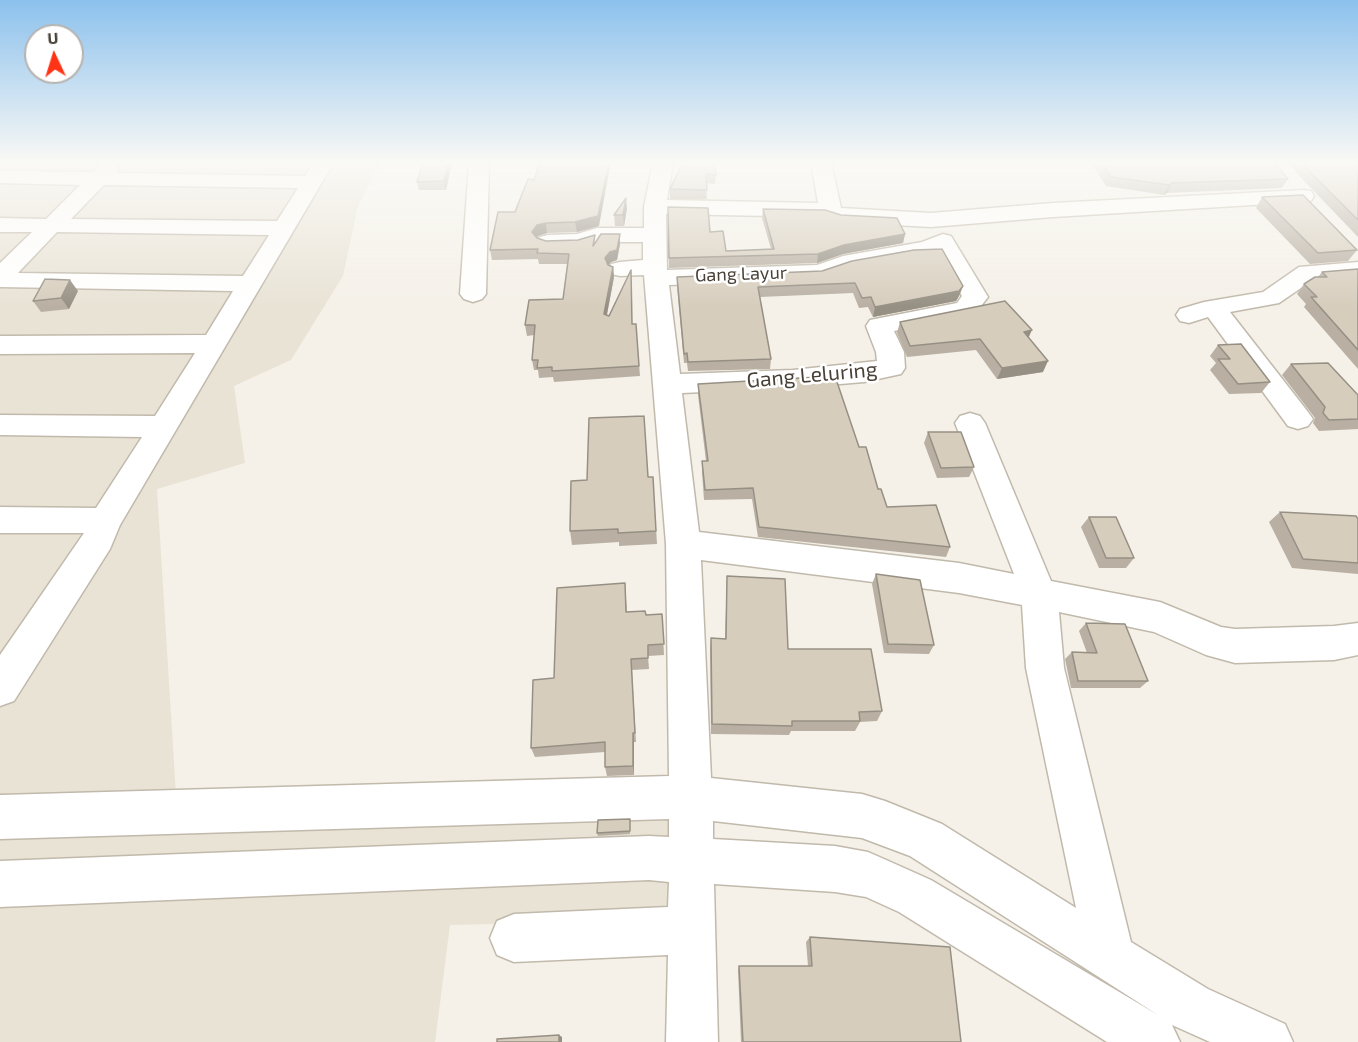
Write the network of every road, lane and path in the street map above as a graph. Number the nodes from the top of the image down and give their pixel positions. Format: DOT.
graph roads {
  1 [pos="67,211"];
  2 [pos="293,211"];
  3 [pos="478,211"];
  4 [pos="655,211"];
  5 [pos="829,211"];
  6 [pos="1050,211"];
  7 [pos="1316,211"];
  8 [pos="1318,213"];
  9 [pos="0,225"];
  10 [pos="51,226"];
  11 [pos="282,228"];
  12 [pos="937,231"];
  13 [pos="655,235"];
  14 [pos="548,242"];
  15 [pos="1355,256"];
  16 [pos="620,269"];
  17 [pos="656,272"];
  18 [pos="0,279"];
  19 [pos="250,284"];
  20 [pos="473,294"];
  21 [pos="215,344"];
  22 [pos="0,345"];
  23 [pos="666,384"];
  24 [pos="1298,419"];
  25 [pos="970,423"];
  26 [pos="0,425"];
  27 [pos="164,427"];
  28 [pos="0,520"];
  29 [pos="105,522"];
  30 [pos="682,544"];
  31 [pos="1039,593"];
  32 [pos="1358,639"];
  33 [pos="13,648"];
  34 [pos="0,688"];
  35 [pos="691,797"];
  36 [pos="0,818"];
  37 [pos="692,860"];
  38 [pos="0,884"];
  39 [pos="692,930"];
  40 [pos="514,938"];
  41 [pos="1110,956"];
  42 [pos="693,1042"];
  43 [pos="1154,1042"];
  44 [pos="1267,1042"];
  1 -- 10 [label="street"];
  2 -- 11 [label="street"];
  3 -- 20 [label="street"];
  4 -- 13 [label="street"];
  5 -- 12 [label="street"];
  6 -- 12 [label="street"];
  7 -- 8 [label="street"];
  9 -- 10 [label="street"];
  10 -- 11 [label="street"];
  10 -- 18 [label="street"];
  11 -- 19 [label="street"];
  12 -- 17 [label="street, Gang Layur"];
  12 -- 23 [label="street, Gang Leluring"];
  13 -- 14 [label="street"];
  13 -- 17 [label="street"];
  15 -- 24 [label="street"];
  16 -- 17 [label="street, Gang Layur"];
  17 -- 23 [label="street"];
  18 -- 19 [label="street"];
  19 -- 21 [label="street"];
  21 -- 22 [label="street"];
  21 -- 27 [label="street"];
  23 -- 30 [label="street"];
  25 -- 31 [label="street"];
  26 -- 27 [label="street"];
  27 -- 29 [label="street"];
  28 -- 29 [label="street"];
  29 -- 33 [label="street"];
  30 -- 31 [label="street"];
  30 -- 35 [label="street"];
  31 -- 32 [label="street"];
  31 -- 41 [label="street"];
  33 -- 34 [label="street"];
  35 -- 36 [label="street"];
  35 -- 37 [label="street"];
  35 -- 41 [label="street"];
  37 -- 38 [label="street"];
  37 -- 39 [label="street"];
  37 -- 43 [label="street"];
  39 -- 40 [label="street"];
  39 -- 42 [label="street"];
  41 -- 44 [label="street"];
}
